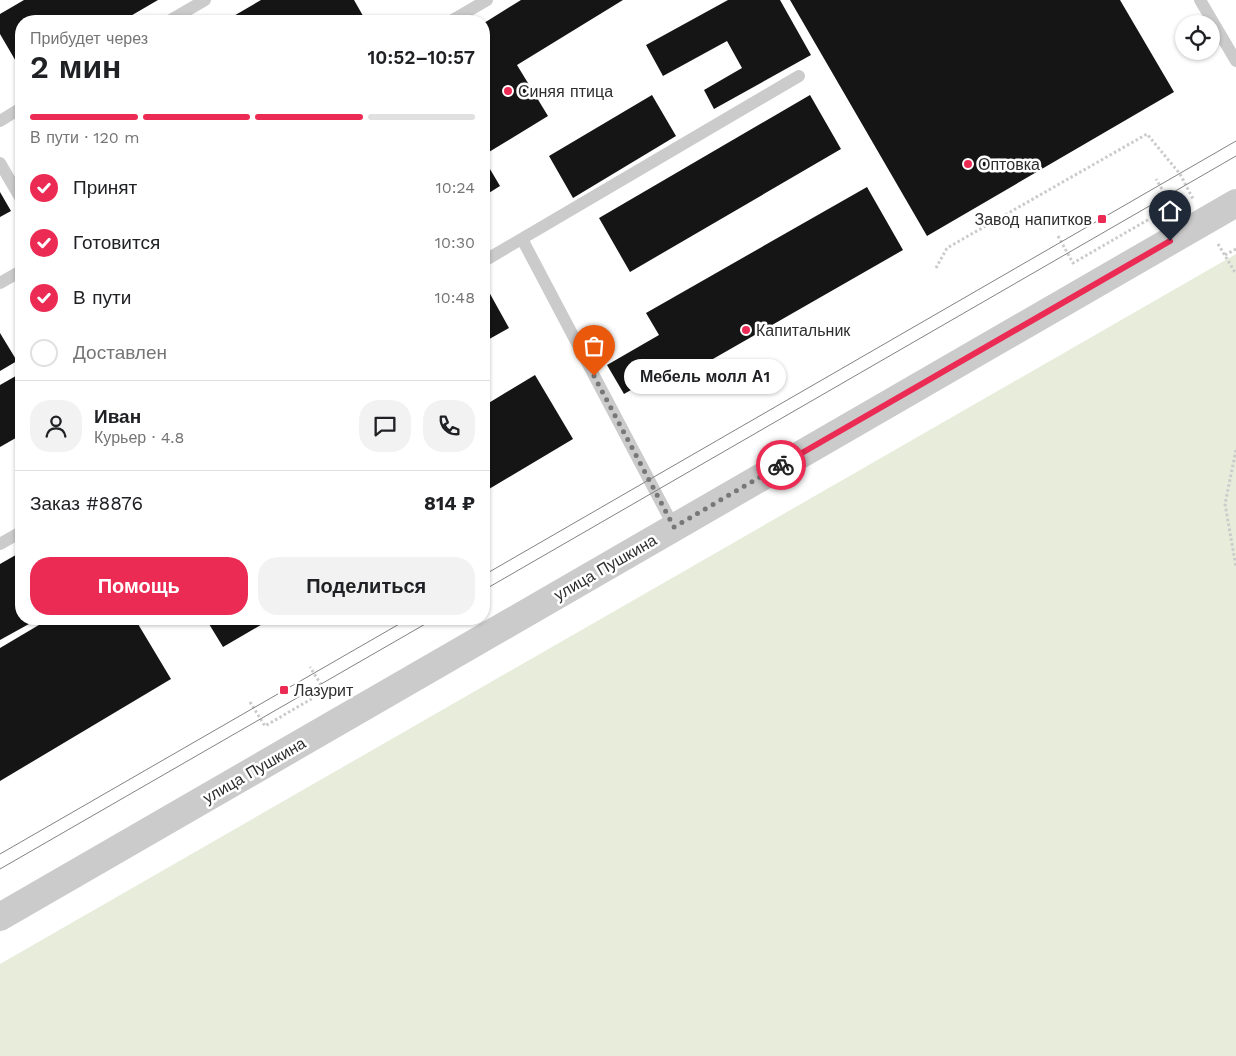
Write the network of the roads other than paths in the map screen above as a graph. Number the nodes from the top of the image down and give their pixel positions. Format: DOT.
graph roads {
  1 [pos="205,0"];
  2 [pos="488,0"];
  3 [pos="1200,0"];
  4 [pos="179,15"];
  5 [pos="462,15"];
  6 [pos="1236,61"];
  7 [pos="799,76"];
  8 [pos="15,112"];
  9 [pos="0,121"];
  10 [pos="0,162"];
  11 [pos="15,188"];
  12 [pos="1236,203"];
  13 [pos="522,239"];
  14 [pos="490,258"];
  15 [pos="15,274"];
  16 [pos="0,283"];
  17 [pos="674,527"];
  18 [pos="15,535"];
  19 [pos="0,544"];
  20 [pos="0,917"];
  1 -- 4 [label="lane"];
  2 -- 5 [label="lane"];
  3 -- 6 [label="lane"];
  7 -- 13 [label="lane"];
  8 -- 9 [label="lane"];
  10 -- 11 [label="lane"];
  12 -- 17 [label="street, улица Пушкина"];
  13 -- 14 [label="lane"];
  13 -- 17 [label="lane"];
  15 -- 16 [label="lane"];
  17 -- 20 [label="street, улица Пушкина"];
  18 -- 19 [label="lane"];
}
